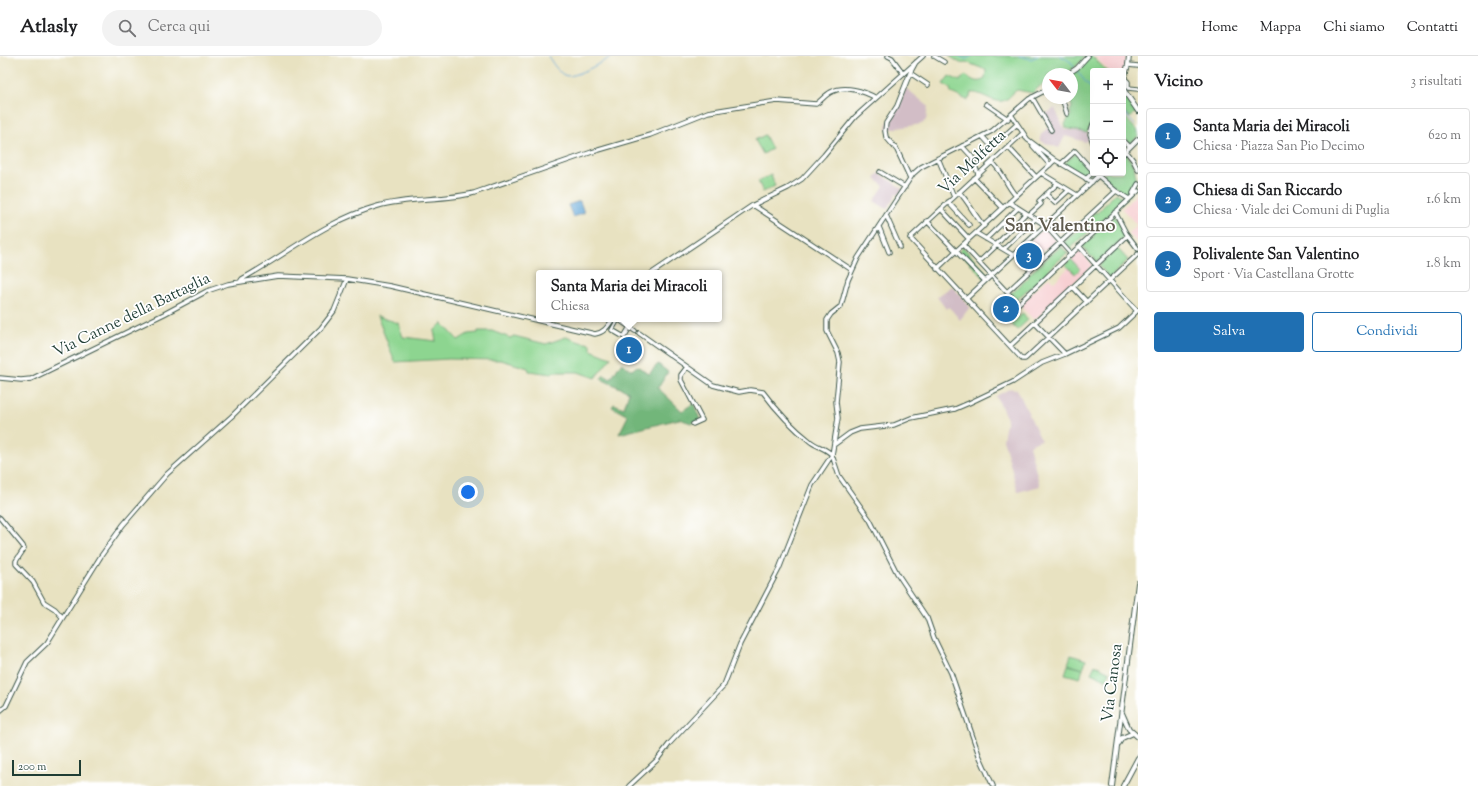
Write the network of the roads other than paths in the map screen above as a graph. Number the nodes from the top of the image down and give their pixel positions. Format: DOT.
graph roads {
  1 [pos="888,56"];
  2 [pos="923,56"];
  3 [pos="934,56"];
  4 [pos="1088,56"];
  5 [pos="1128,56"];
  6 [pos="918,60"];
  7 [pos="944,62"];
  8 [pos="1128,65"];
  9 [pos="1138,66"];
  10 [pos="1077,68"];
  11 [pos="1126,72"];
  12 [pos="902,73"];
  13 [pos="910,73"];
  14 [pos="1126,81"];
  15 [pos="928,85"];
  16 [pos="1138,89"];
  17 [pos="1042,92"];
  18 [pos="1126,94"];
  19 [pos="1032,97"];
  20 [pos="876,98"];
  21 [pos="986,104"];
  22 [pos="1064,104"];
  23 [pos="1138,111"];
  24 [pos="1067,114"];
  25 [pos="1010,117"];
  26 [pos="1016,125"];
  27 [pos="1051,130"];
  28 [pos="1022,134"];
  29 [pos="982,136"];
  30 [pos="1027,139"];
  31 [pos="1138,139"];
  32 [pos="1126,143"];
  33 [pos="962,146"];
  34 [pos="1008,147"];
  35 [pos="1130,147"];
  36 [pos="1126,150"];
  37 [pos="1126,154"];
  38 [pos="938,158"];
  39 [pos="1055,160"];
  40 [pos="992,162"];
  41 [pos="1061,164"];
  42 [pos="1050,165"];
  43 [pos="1090,168"];
  44 [pos="1138,170"];
  45 [pos="880,172"];
  46 [pos="1041,173"];
  47 [pos="978,174"];
  48 [pos="1090,176"];
  49 [pos="1094,176"];
  50 [pos="1098,176"];
  51 [pos="1036,177"];
  52 [pos="910,178"];
  53 [pos="974,178"];
  54 [pos="1086,179"];
  55 [pos="1092,182"];
  56 [pos="1057,184"];
  57 [pos="1138,184"];
  58 [pos="905,187"];
  59 [pos="1068,191"];
  60 [pos="1116,191"];
  61 [pos="1138,191"];
  62 [pos="959,192"];
  63 [pos="1046,194"];
  64 [pos="1016,196"];
  65 [pos="1077,196"];
  66 [pos="954,197"];
  67 [pos="1129,199"];
  68 [pos="948,202"];
  69 [pos="1009,202"];
  70 [pos="753,205"];
  71 [pos="1003,208"];
  72 [pos="1018,208"];
  73 [pos="941,209"];
  74 [pos="1115,212"];
  75 [pos="1028,214"];
  76 [pos="886,215"];
  77 [pos="1035,219"];
  78 [pos="927,221"];
  79 [pos="969,225"];
  80 [pos="1045,225"];
  81 [pos="984,226"];
  82 [pos="879,227"];
  83 [pos="976,233"];
  84 [pos="1128,236"];
  85 [pos="969,239"];
  86 [pos="986,239"];
  87 [pos="1060,242"];
  88 [pos="963,245"];
  89 [pos="996,245"];
  90 [pos="1079,246"];
  91 [pos="900,247"];
  92 [pos="1004,249"];
  93 [pos="1138,249"];
  94 [pos="956,251"];
  95 [pos="889,252"];
  96 [pos="1071,254"];
  97 [pos="1138,254"];
  98 [pos="1013,255"];
  99 [pos="979,262"];
  100 [pos="1096,265"];
  101 [pos="937,269"];
  102 [pos="656,270"];
  103 [pos="852,270"];
  104 [pos="991,275"];
  105 [pos="347,279"];
  106 [pos="985,281"];
  107 [pos="1109,281"];
  108 [pos="240,282"];
  109 [pos="1073,287"];
  110 [pos="1007,292"];
  111 [pos="966,299"];
  112 [pos="1087,302"];
  113 [pos="1137,310"];
  114 [pos="536,320"];
  115 [pos="544,322"];
  116 [pos="613,322"];
  117 [pos="616,322"];
  118 [pos="621,322"];
  119 [pos="1035,323"];
  120 [pos="630,328"];
  121 [pos="1049,337"];
  122 [pos="1010,346"];
  123 [pos="1065,354"];
  124 [pos="687,367"];
  125 [pos="0,378"];
  126 [pos="693,424"];
  127 [pos="834,444"];
  128 [pos="832,455"];
  129 [pos="0,518"];
  130 [pos="1138,583"];
  131 [pos="62,617"];
  132 [pos="0,711"];
  133 [pos="1122,712"];
  134 [pos="1120,726"];
  135 [pos="1129,729"];
  136 [pos="1135,736"];
  137 [pos="1116,753"];
  138 [pos="1138,758"];
  139 [pos="629,786"];
  140 [pos="993,786"];
  141 [pos="1112,786"];
  142 [pos="1123,786"];
  1 -- 12 [label="street"];
  2 -- 6 [label="street"];
  3 -- 7 [label="street"];
  4 -- 10 [label="street"];
  5 -- 8 [label="main road"];
  6 -- 12 [label="street"];
  6 -- 13 [label="street"];
  8 -- 9 [label="street"];
  8 -- 11 [label="main road"];
  12 -- 20 [label="street"];
  13 -- 15 [label="street"];
  13 -- 52 [label="street"];
  14 -- 16 [label="street"];
  17 -- 19 [label="street"];
  18 -- 23 [label="main road"];
  19 -- 25 [label="street"];
  19 -- 27 [label="street"];
  20 -- 70 [label="street"];
  20 -- 108 [label="street"];
  21 -- 25 [label="street"];
  22 -- 24 [label="street"];
  25 -- 26 [label="street"];
  25 -- 29 [label="street"];
  26 -- 28 [label="street"];
  26 -- 29 [label="street"];
  28 -- 30 [label="street"];
  28 -- 34 [label="street, Via Molfetta"];
  29 -- 33 [label="street"];
  30 -- 39 [label="street"];
  30 -- 42 [label="street"];
  31 -- 35 [label="street"];
  32 -- 35 [label="street"];
  33 -- 38 [label="street"];
  33 -- 47 [label="street"];
  34 -- 40 [label="street, Via Molfetta"];
  34 -- 51 [label="street"];
  35 -- 36 [label="street"];
  37 -- 44 [label="street"];
  38 -- 52 [label="street"];
  38 -- 66 [label="street"];
  39 -- 41 [label="street"];
  39 -- 42 [label="street"];
  40 -- 47 [label="street, Via Molfetta"];
  40 -- 64 [label="street"];
  41 -- 43 [label="street"];
  41 -- 54 [label="street"];
  42 -- 46 [label="street"];
  45 -- 58 [label="street"];
  46 -- 51 [label="street"];
  46 -- 56 [label="street"];
  47 -- 53 [label="street, Via Molfetta"];
  48 -- 54 [label="street"];
  49 -- 55 [label="street"];
  50 -- 60 [label="street"];
  51 -- 64 [label="street"];
  52 -- 58 [label="street"];
  53 -- 62 [label="street, Via Molfetta"];
  53 -- 71 [label="street"];
  54 -- 55 [label="street"];
  55 -- 65 [label="street"];
  56 -- 59 [label="street"];
  56 -- 63 [label="street"];
  57 -- 67 [label="street"];
  58 -- 76 [label="street"];
  59 -- 63 [label="street"];
  59 -- 65 [label="street"];
  60 -- 67 [label="street"];
  60 -- 87 [label="street"];
  61 -- 67 [label="street"];
  62 -- 66 [label="street, Via Molfetta"];
  62 -- 81 [label="street"];
  63 -- 75 [label="street"];
  64 -- 69 [label="street"];
  65 -- 80 [label="street"];
  66 -- 68 [label="street, Via Molfetta"];
  67 -- 74 [label="street"];
  68 -- 73 [label="street, Via Molfetta"];
  68 -- 79 [label="street"];
  69 -- 71 [label="street"];
  69 -- 72 [label="street"];
  70 -- 102 [label="street"];
  70 -- 103 [label="street"];
  71 -- 81 [label="street"];
  72 -- 75 [label="street"];
  72 -- 86 [label="street"];
  73 -- 78 [label="street, Via Molfetta"];
  73 -- 85 [label="street"];
  74 -- 84 [label="street"];
  74 -- 90 [label="street"];
  75 -- 77 [label="street"];
  75 -- 89 [label="street"];
  76 -- 82 [label="street"];
  76 -- 91 [label="street"];
  77 -- 80 [label="street"];
  77 -- 92 [label="street"];
  78 -- 94 [label="street"];
  78 -- 101 [label="street, Via Molfetta"];
  80 -- 87 [label="street"];
  80 -- 98 [label="street"];
  81 -- 83 [label="street"];
  82 -- 95 [label="street"];
  82 -- 103 [label="street"];
  83 -- 85 [label="street"];
  83 -- 86 [label="street"];
  84 -- 93 [label="street"];
  84 -- 100 [label="street"];
  85 -- 88 [label="street"];
  86 -- 89 [label="street"];
  87 -- 96 [label="street"];
  87 -- 110 [label="street"];
  88 -- 94 [label="street"];
  88 -- 99 [label="street"];
  89 -- 92 [label="street"];
  89 -- 99 [label="street"];
  90 -- 96 [label="street"];
  90 -- 100 [label="street"];
  92 -- 98 [label="street"];
  94 -- 101 [label="street"];
  94 -- 106 [label="street"];
  96 -- 110 [label="street"];
  97 -- 107 [label="street"];
  98 -- 104 [label="street"];
  99 -- 104 [label="street"];
  100 -- 107 [label="street"];
  100 -- 109 [label="street"];
  101 -- 111 [label="street"];
  103 -- 127 [label="street"];
  104 -- 106 [label="street"];
  104 -- 110 [label="street"];
  105 -- 108 [label="street, Via Canne della Battaglia"];
  105 -- 114 [label="street, Via Canne della Battaglia"];
  105 -- 131 [label="street"];
  106 -- 111 [label="street"];
  107 -- 112 [label="street"];
  107 -- 113 [label="street"];
  108 -- 125 [label="street, Via Canne della Battaglia"];
  109 -- 112 [label="street"];
  109 -- 119 [label="street"];
  111 -- 122 [label="street"];
  112 -- 121 [label="street"];
  113 -- 123 [label="street"];
  115 -- 116 [label="street, Via Canne della Battaglia"];
  117 -- 120 [label="street"];
  118 -- 120 [label="street"];
  119 -- 121 [label="street"];
  119 -- 122 [label="street"];
  120 -- 124 [label="street"];
  121 -- 122 [label="street"];
  121 -- 123 [label="street"];
  123 -- 127 [label="street"];
  124 -- 126 [label="street"];
  124 -- 128 [label="street"];
  127 -- 128 [label="street"];
  128 -- 139 [label="street"];
  128 -- 140 [label="street"];
  129 -- 131 [label="street"];
  130 -- 133 [label="main road, Via Canosa"];
  131 -- 132 [label="street"];
  133 -- 134 [label="main road, Via Canosa"];
  133 -- 135 [label="main road"];
  134 -- 135 [label="main road"];
  134 -- 136 [label="main road"];
  134 -- 137 [label="main road, Via Canosa"];
  135 -- 136 [label="main road"];
  136 -- 137 [label="main road"];
  137 -- 141 [label="main road, Via Canosa"];
  138 -- 142 [label="main road"];
}
